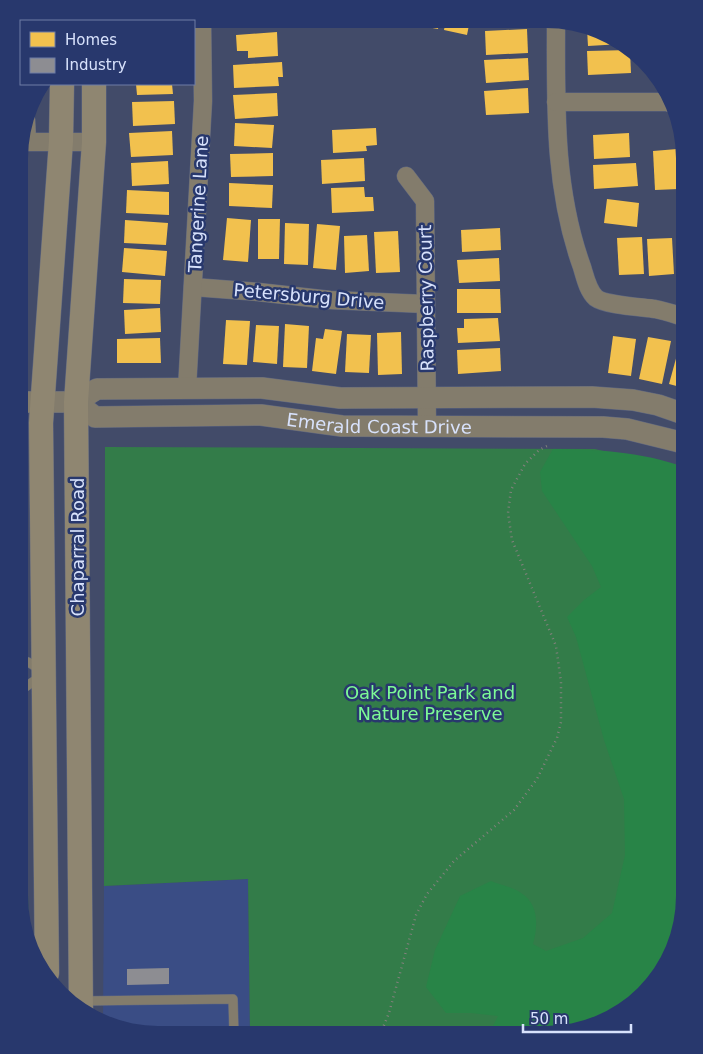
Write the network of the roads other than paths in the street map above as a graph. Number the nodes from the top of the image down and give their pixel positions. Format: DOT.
graph roads {
  1 [pos="202,28"];
  2 [pos="556,29"];
  3 [pos="62,85"];
  4 [pos="94,85"];
  5 [pos="556,102"];
  6 [pos="663,102"];
  7 [pos="62,141"];
  8 [pos="29,142"];
  9 [pos="94,142"];
  10 [pos="406,176"];
  11 [pos="193,287"];
  12 [pos="426,304"];
  13 [pos="676,314"];
  14 [pos="187,388"];
  15 [pos="427,397"];
  16 [pos="31,402"];
  17 [pos="76,402"];
  18 [pos="676,411"];
  19 [pos="427,427"];
  20 [pos="676,441"];
  21 [pos="28,663"];
  22 [pos="78,672"];
  23 [pos="44,674"];
  24 [pos="28,686"];
  25 [pos="47,965"];
  26 [pos="77,999"];
  27 [pos="84,1004"];
  28 [pos="234,1026"];
  1 -- 11 [label="street, Tangerine Lane"];
  2 -- 5 [label="street"];
  3 -- 7 [label="main road, Chaparral Road"];
  4 -- 9 [label="main road, Chaparral Road"];
  5 -- 6 [label="street"];
  5 -- 13 [label="street"];
  7 -- 8 [label="street"];
  7 -- 9 [label="street"];
  7 -- 16 [label="main road, Chaparral Road"];
  9 -- 17 [label="main road, Chaparral Road"];
  10 -- 12 [label="street, Raspberry Court"];
  11 -- 12 [label="street, Petersburg Drive"];
  11 -- 14 [label="street, Tangerine Lane"];
  12 -- 15 [label="street, Raspberry Court"];
  14 -- 15 [label="street, Emerald Coast Drive"];
  14 -- 17 [label="street, Emerald Coast Drive"];
  15 -- 18 [label="street, Emerald Coast Drive"];
  15 -- 19 [label="street, Raspberry Court"];
  16 -- 17 [label="street"];
  16 -- 23 [label="main road, Chaparral Road"];
  17 -- 19 [label="street, Emerald Coast Drive"];
  17 -- 22 [label="main road, Chaparral Road"];
  19 -- 20 [label="street, Emerald Coast Drive"];
  21 -- 23 [label="lane"];
  22 -- 23 [label="main road"];
  22 -- 26 [label="main road, Chaparral Road"];
  23 -- 24 [label="lane"];
  23 -- 25 [label="main road, Chaparral Road"];
  27 -- 28 [label="lane"];
}
